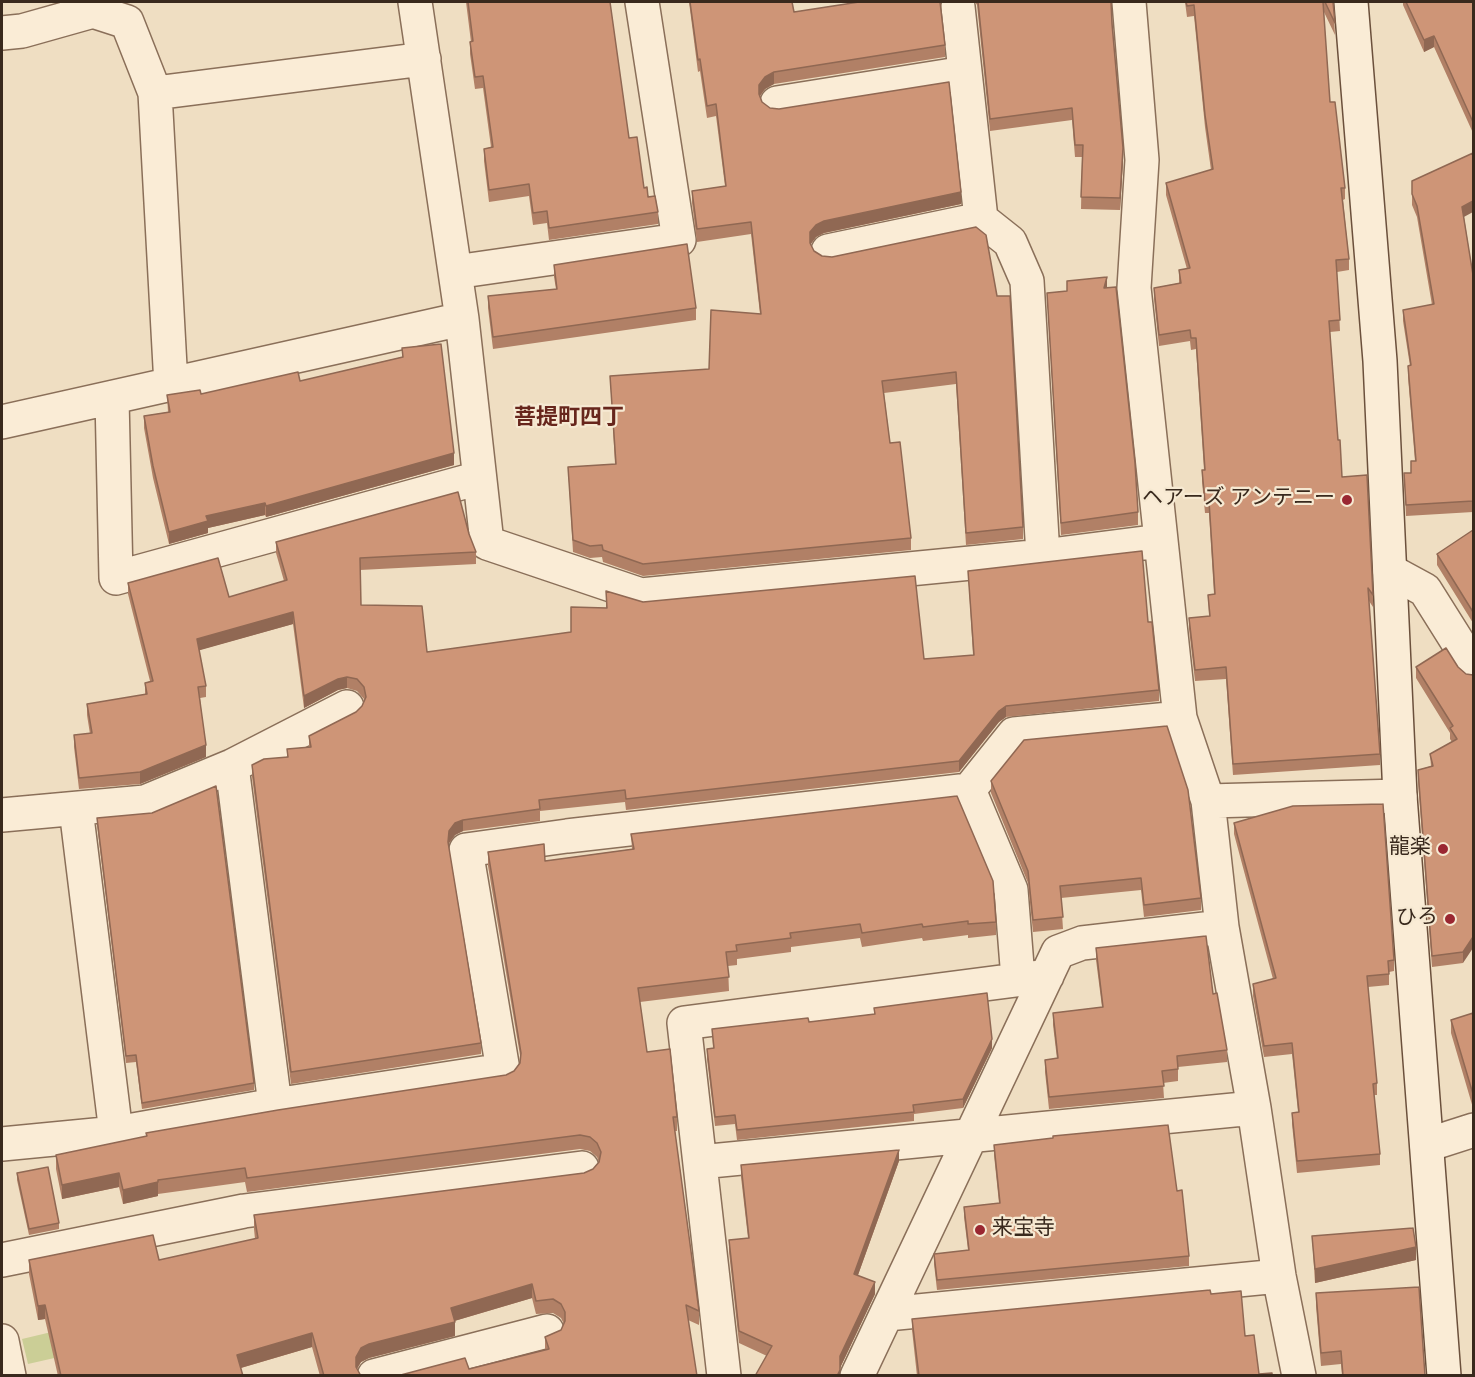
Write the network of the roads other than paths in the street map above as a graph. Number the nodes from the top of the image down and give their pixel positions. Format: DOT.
graph roads {
  1 [pos="415,2"];
  2 [pos="642,2"];
  3 [pos="1129,2"];
  4 [pos="1352,2"];
  5 [pos="958,7"];
  6 [pos="2,33"];
  7 [pos="424,59"];
  8 [pos="965,73"];
  9 [pos="155,93"];
  10 [pos="777,103"];
  11 [pos="981,219"];
  12 [pos="828,251"];
  13 [pos="455,272"];
  14 [pos="462,319"];
  15 [pos="171,385"];
  16 [pos="112,398"];
  17 [pos="2,422"];
  18 [pos="479,478"];
  19 [pos="1160,541"];
  20 [pos="1043,556"];
  21 [pos="1390,571"];
  22 [pos="1473,668"];
  23 [pos="347,707"];
  24 [pos="1180,718"];
  25 [pos="232,766"];
  26 [pos="969,789"];
  27 [pos="1400,796"];
  28 [pos="1208,801"];
  29 [pos="76,809"];
  30 [pos="2,815"];
  31 [pos="1222,927"];
  32 [pos="1033,977"];
  33 [pos="275,1105"];
  34 [pos="1254,1108"];
  35 [pos="1473,1130"];
  36 [pos="116,1133"];
  37 [pos="972,1134"];
  38 [pos="2,1144"];
  39 [pos="1426,1145"];
  40 [pos="700,1162"];
  41 [pos="582,1168"];
  42 [pos="2,1260"];
  43 [pos="1279,1276"];
  44 [pos="887,1314"];
  45 [pos="547,1331"];
  46 [pos="2,1341"];
  47 [pos="9,1376"];
  48 [pos="374,1376"];
  49 [pos="724,1376"];
  50 [pos="858,1376"];
  51 [pos="1299,1376"];
  52 [pos="1444,1376"];
  1 -- 7 [label="street"];
  2 -- 13 [label="street"];
  3 -- 19 [label="street"];
  4 -- 21 [label="street"];
  5 -- 8 [label="street"];
  6 -- 9 [label="street"];
  7 -- 9 [label="street"];
  7 -- 13 [label="street"];
  8 -- 10 [label="street"];
  8 -- 11 [label="street"];
  9 -- 15 [label="street"];
  11 -- 12 [label="street"];
  11 -- 20 [label="street"];
  13 -- 14 [label="street"];
  14 -- 15 [label="street"];
  14 -- 18 [label="street"];
  15 -- 16 [label="street"];
  16 -- 17 [label="street"];
  16 -- 18 [label="street"];
  18 -- 20 [label="street"];
  19 -- 20 [label="street"];
  19 -- 24 [label="street"];
  21 -- 22 [label="street"];
  21 -- 27 [label="street"];
  23 -- 25 [label="street"];
  24 -- 26 [label="street"];
  24 -- 28 [label="street"];
  25 -- 29 [label="street"];
  25 -- 33 [label="street"];
  26 -- 32 [label="street"];
  26 -- 33 [label="street"];
  27 -- 28 [label="street"];
  27 -- 39 [label="street"];
  28 -- 31 [label="street"];
  29 -- 30 [label="street"];
  29 -- 36 [label="street"];
  31 -- 32 [label="street"];
  31 -- 34 [label="street"];
  32 -- 37 [label="street"];
  32 -- 40 [label="street"];
  33 -- 36 [label="street"];
  34 -- 37 [label="street"];
  34 -- 43 [label="street"];
  35 -- 39 [label="street"];
  36 -- 38 [label="street"];
  37 -- 40 [label="street"];
  37 -- 44 [label="street"];
  39 -- 52 [label="street"];
  40 -- 49 [label="street"];
  41 -- 42 [label="street"];
  43 -- 44 [label="street"];
  43 -- 51 [label="street"];
  44 -- 50 [label="street"];
  45 -- 48 [label="street"];
  46 -- 47 [label="street"];
}
